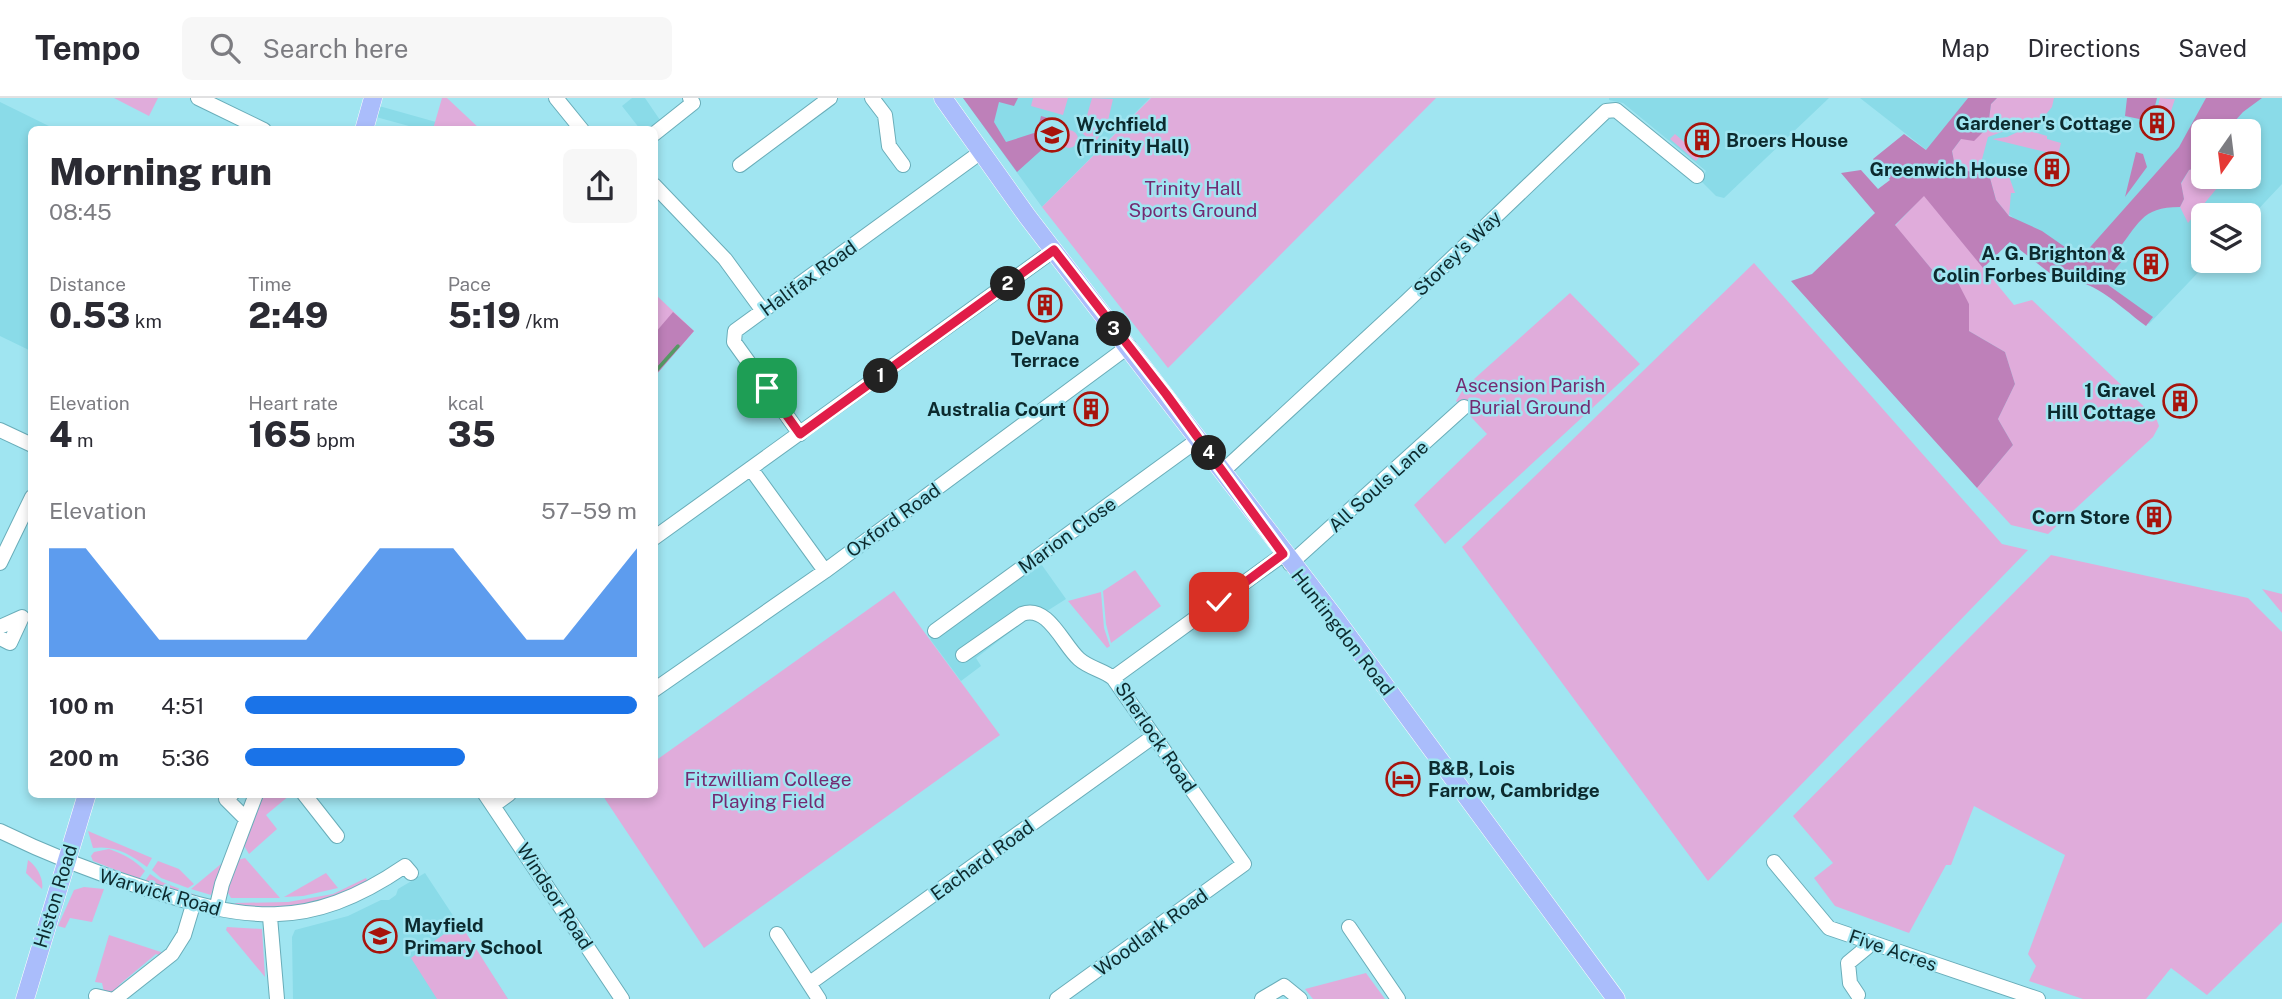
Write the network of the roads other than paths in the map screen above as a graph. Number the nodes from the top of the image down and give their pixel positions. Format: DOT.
graph roads {
  1 [pos="198,98"];
  2 [pos="373,98"];
  3 [pos="556,98"];
  4 [pos="691,98"];
  5 [pos="834,98"];
  6 [pos="872,98"];
  7 [pos="943,98"];
  8 [pos="256,126"];
  9 [pos="365,126"];
  10 [pos="579,126"];
  11 [pos="658,131"];
  12 [pos="981,152"];
  13 [pos="903,164"];
  14 [pos="740,165"];
  15 [pos="1697,176"];
  16 [pos="658,189"];
  17 [pos="1054,250"];
  18 [pos="764,311"];
  19 [pos="1129,346"];
  20 [pos="1464,407"];
  21 [pos="0,430"];
  22 [pos="800,434"];
  23 [pos="1199,439"];
  24 [pos="28,443"];
  25 [pos="751,469"];
  26 [pos="1223,471"];
  27 [pos="28,506"];
  28 [pos="658,535"];
  29 [pos="1287,559"];
  30 [pos="0,563"];
  31 [pos="825,570"];
  32 [pos="0,627"];
  33 [pos="935,631"];
  34 [pos="0,638"];
  35 [pos="963,655"];
  36 [pos="1113,678"];
  37 [pos="658,687"];
  38 [pos="1154,736"];
  39 [pos="86,798"];
  40 [pos="227,798"];
  41 [pos="254,798"];
  42 [pos="307,798"];
  43 [pos="490,800"];
  44 [pos="245,818"];
  45 [pos="0,831"];
  46 [pos="337,836"];
  47 [pos="65,862"];
  48 [pos="1774,862"];
  49 [pos="1244,864"];
  50 [pos="411,873"];
  51 [pos="193,905"];
  52 [pos="216,911"];
  53 [pos="270,917"];
  54 [pos="1349,926"];
  55 [pos="777,934"];
  56 [pos="1871,944"];
  57 [pos="810,983"];
  58 [pos="1858,995"];
  59 [pos="24,999"];
  60 [pos="114,999"];
  61 [pos="276,999"];
  62 [pos="622,999"];
  63 [pos="820,999"];
  64 [pos="1057,999"];
  65 [pos="1262,999"];
  66 [pos="1300,999"];
  67 [pos="1398,999"];
  68 [pos="1616,999"];
  69 [pos="2038,999"];
  1 -- 8 [label="street"];
  2 -- 9 [label="main road"];
  3 -- 10 [label="street"];
  4 -- 11 [label="street"];
  5 -- 14 [label="street"];
  6 -- 13 [label="street"];
  7 -- 12 [label="main road, Huntingdon Road"];
  12 -- 17 [label="main road, Huntingdon Road"];
  12 -- 18 [label="street, Halifax Road"];
  15 -- 26 [label="street, Storey's Way"];
  16 -- 18 [label="street"];
  17 -- 19 [label="main road, Huntingdon Road"];
  17 -- 22 [label="street"];
  18 -- 22 [label="street, Halifax Road"];
  19 -- 23 [label="main road, Huntingdon Road"];
  19 -- 31 [label="street, Oxford Road"];
  20 -- 29 [label="street, All Souls Lane"];
  21 -- 24 [label="street"];
  22 -- 25 [label="street"];
  23 -- 26 [label="main road, Huntingdon Road"];
  23 -- 33 [label="street, Marion Close"];
  25 -- 28 [label="street"];
  25 -- 31 [label="street"];
  26 -- 29 [label="main road, Huntingdon Road"];
  27 -- 30 [label="street"];
  29 -- 36 [label="street, Sherlock Road"];
  29 -- 68 [label="main road, Huntingdon Road"];
  31 -- 37 [label="street, Oxford Road"];
  32 -- 34 [label="street"];
  35 -- 36 [label="street"];
  36 -- 38 [label="street, Sherlock Road"];
  38 -- 49 [label="street, Sherlock Road"];
  38 -- 57 [label="street, Eachard Road"];
  39 -- 47 [label="main road, Histon Road"];
  40 -- 44 [label="street"];
  41 -- 44 [label="street"];
  42 -- 46 [label="street"];
  43 -- 62 [label="street, Windsor Road"];
  44 -- 52 [label="street"];
  45 -- 47 [label="street, Warwick Road"];
  47 -- 51 [label="street, Warwick Road"];
  47 -- 59 [label="main road, Histon Road"];
  48 -- 56 [label="street, Five Acres"];
  49 -- 64 [label="street, Woodlark Road"];
  50 -- 53 [label="street, Warwick Road"];
  51 -- 52 [label="street, Warwick Road"];
  51 -- 60 [label="street"];
  52 -- 53 [label="street, Warwick Road"];
  53 -- 61 [label="street"];
  54 -- 67 [label="street"];
  55 -- 57 [label="street"];
  56 -- 58 [label="street"];
  56 -- 69 [label="street, Five Acres"];
  57 -- 63 [label="street"];
  65 -- 66 [label="street"];
}
